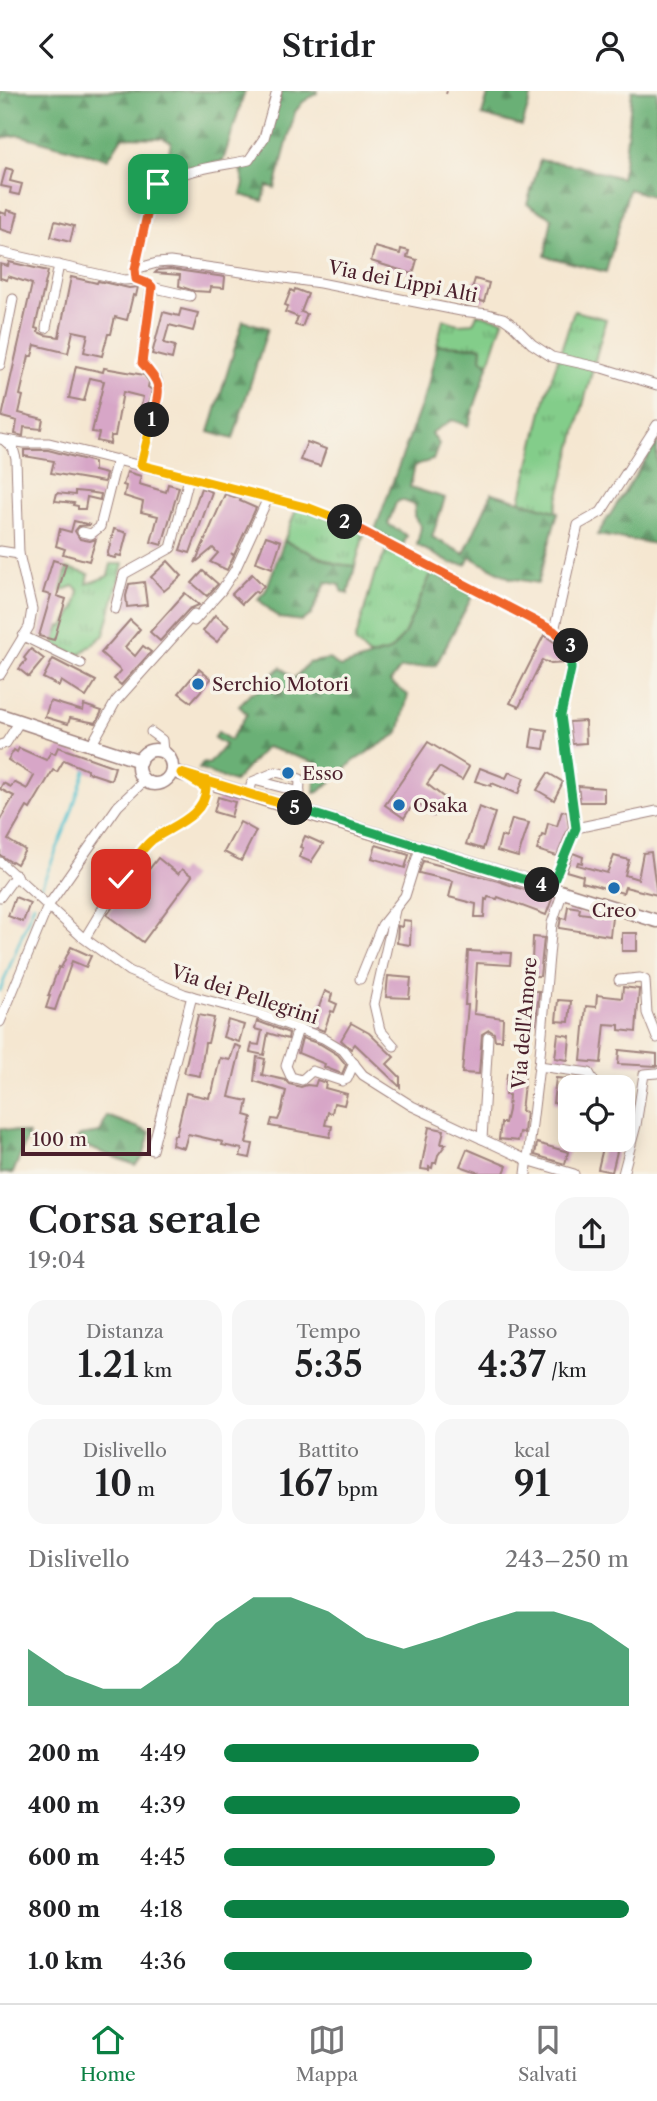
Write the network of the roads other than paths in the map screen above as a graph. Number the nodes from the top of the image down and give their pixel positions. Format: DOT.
graph roads {
  1 [pos="277,91"];
  2 [pos="0,252"];
  3 [pos="59,265"];
  4 [pos="136,274"];
  5 [pos="152,287"];
  6 [pos="190,296"];
  7 [pos="13,299"];
  8 [pos="46,328"];
  9 [pos="0,365"];
  10 [pos="657,385"];
  11 [pos="657,425"];
  12 [pos="2,439"];
  13 [pos="117,459"];
  14 [pos="141,465"];
  15 [pos="189,478"];
  16 [pos="268,498"];
  17 [pos="82,533"];
  18 [pos="0,551"];
  19 [pos="19,554"];
  20 [pos="115,609"];
  21 [pos="194,614"];
  22 [pos="190,626"];
  23 [pos="554,631"];
  24 [pos="23,636"];
  25 [pos="81,664"];
  26 [pos="0,675"];
  27 [pos="0,715"];
  28 [pos="20,721"];
  29 [pos="151,732"];
  30 [pos="92,744"];
  31 [pos="0,745"];
  32 [pos="163,752"];
  33 [pos="140,761"];
  34 [pos="176,772"];
  35 [pos="145,780"];
  36 [pos="258,781"];
  37 [pos="300,792"];
  38 [pos="249,793"];
  39 [pos="299,809"];
  40 [pos="657,811"];
  41 [pos="576,828"];
  42 [pos="420,848"];
  43 [pos="0,862"];
  44 [pos="16,875"];
  45 [pos="557,889"];
  46 [pos="0,897"];
  47 [pos="48,906"];
  48 [pos="395,909"];
  49 [pos="657,921"];
  50 [pos="85,939"];
  51 [pos="360,979"];
  52 [pos="619,980"];
  53 [pos="192,996"];
  54 [pos="0,1022"];
  55 [pos="298,1029"];
  56 [pos="488,1037"];
  57 [pos="657,1038"];
  58 [pos="394,1046"];
  59 [pos="354,1063"];
  60 [pos="539,1066"];
  61 [pos="657,1073"];
  62 [pos="590,1075"];
  63 [pos="482,1139"];
  64 [pos="152,1150"];
  65 [pos="527,1160"];
  66 [pos="526,1174"];
  67 [pos="575,1174"];
  68 [pos="623,1174"];
  1 -- 4 [label="street"];
  2 -- 3 [label="street"];
  3 -- 4 [label="street"];
  3 -- 8 [label="street"];
  4 -- 5 [label="street"];
  4 -- 10 [label="street, Via dei Lippi Alti"];
  5 -- 6 [label="street"];
  5 -- 14 [label="street"];
  7 -- 9 [label="street"];
  11 -- 23 [label="street"];
  12 -- 13 [label="street"];
  12 -- 19 [label="street"];
  13 -- 14 [label="street"];
  13 -- 17 [label="street"];
  14 -- 15 [label="street"];
  15 -- 16 [label="street"];
  15 -- 20 [label="street"];
  16 -- 22 [label="street"];
  16 -- 23 [label="street"];
  18 -- 19 [label="street"];
  19 -- 24 [label="street"];
  21 -- 30 [label="street"];
  23 -- 41 [label="street"];
  24 -- 25 [label="street"];
  24 -- 26 [label="street"];
  27 -- 28 [label="main road"];
  28 -- 30 [label="main road"];
  28 -- 31 [label="street"];
  29 -- 32 [label="street"];
  30 -- 33 [label="main road"];
  32 -- 33 [label="main road"];
  32 -- 34 [label="main road"];
  33 -- 35 [label="main road"];
  34 -- 35 [label="main road"];
  34 -- 38 [label="main road"];
  34 -- 50 [label="street"];
  35 -- 47 [label="street"];
  36 -- 37 [label="street"];
  36 -- 37 [label="street"];
  36 -- 38 [label="street"];
  37 -- 39 [label="street"];
  38 -- 39 [label="main road"];
  39 -- 42 [label="main road"];
  40 -- 41 [label="street"];
  41 -- 45 [label="street, Via dell'Amore"];
  42 -- 45 [label="main road"];
  42 -- 48 [label="street"];
  43 -- 44 [label="street, Via dei Pellegrini"];
  44 -- 46 [label="street"];
  44 -- 47 [label="street, Via dei Pellegrini"];
  45 -- 49 [label="main road"];
  45 -- 60 [label="street, Via dell'Amore"];
  47 -- 50 [label="street, Via dei Pellegrini"];
  47 -- 54 [label="street"];
  48 -- 51 [label="street"];
  48 -- 58 [label="street"];
  50 -- 53 [label="street, Via dei Pellegrini"];
  52 -- 57 [label="street"];
  53 -- 55 [label="street, Via dei Pellegrini"];
  53 -- 64 [label="street"];
  55 -- 59 [label="street, Via dei Pellegrini"];
  55 -- 59 [label="street"];
  56 -- 63 [label="street"];
  59 -- 63 [label="street, Via dei Pellegrini"];
  60 -- 62 [label="street"];
  60 -- 65 [label="street, Via dell'Amore"];
  61 -- 68 [label="street"];
  63 -- 65 [label="street, Via dei Pellegrini"];
  65 -- 66 [label="street, Via dell'Amore"];
  65 -- 67 [label="street, Via dei Pellegrini"];
}
